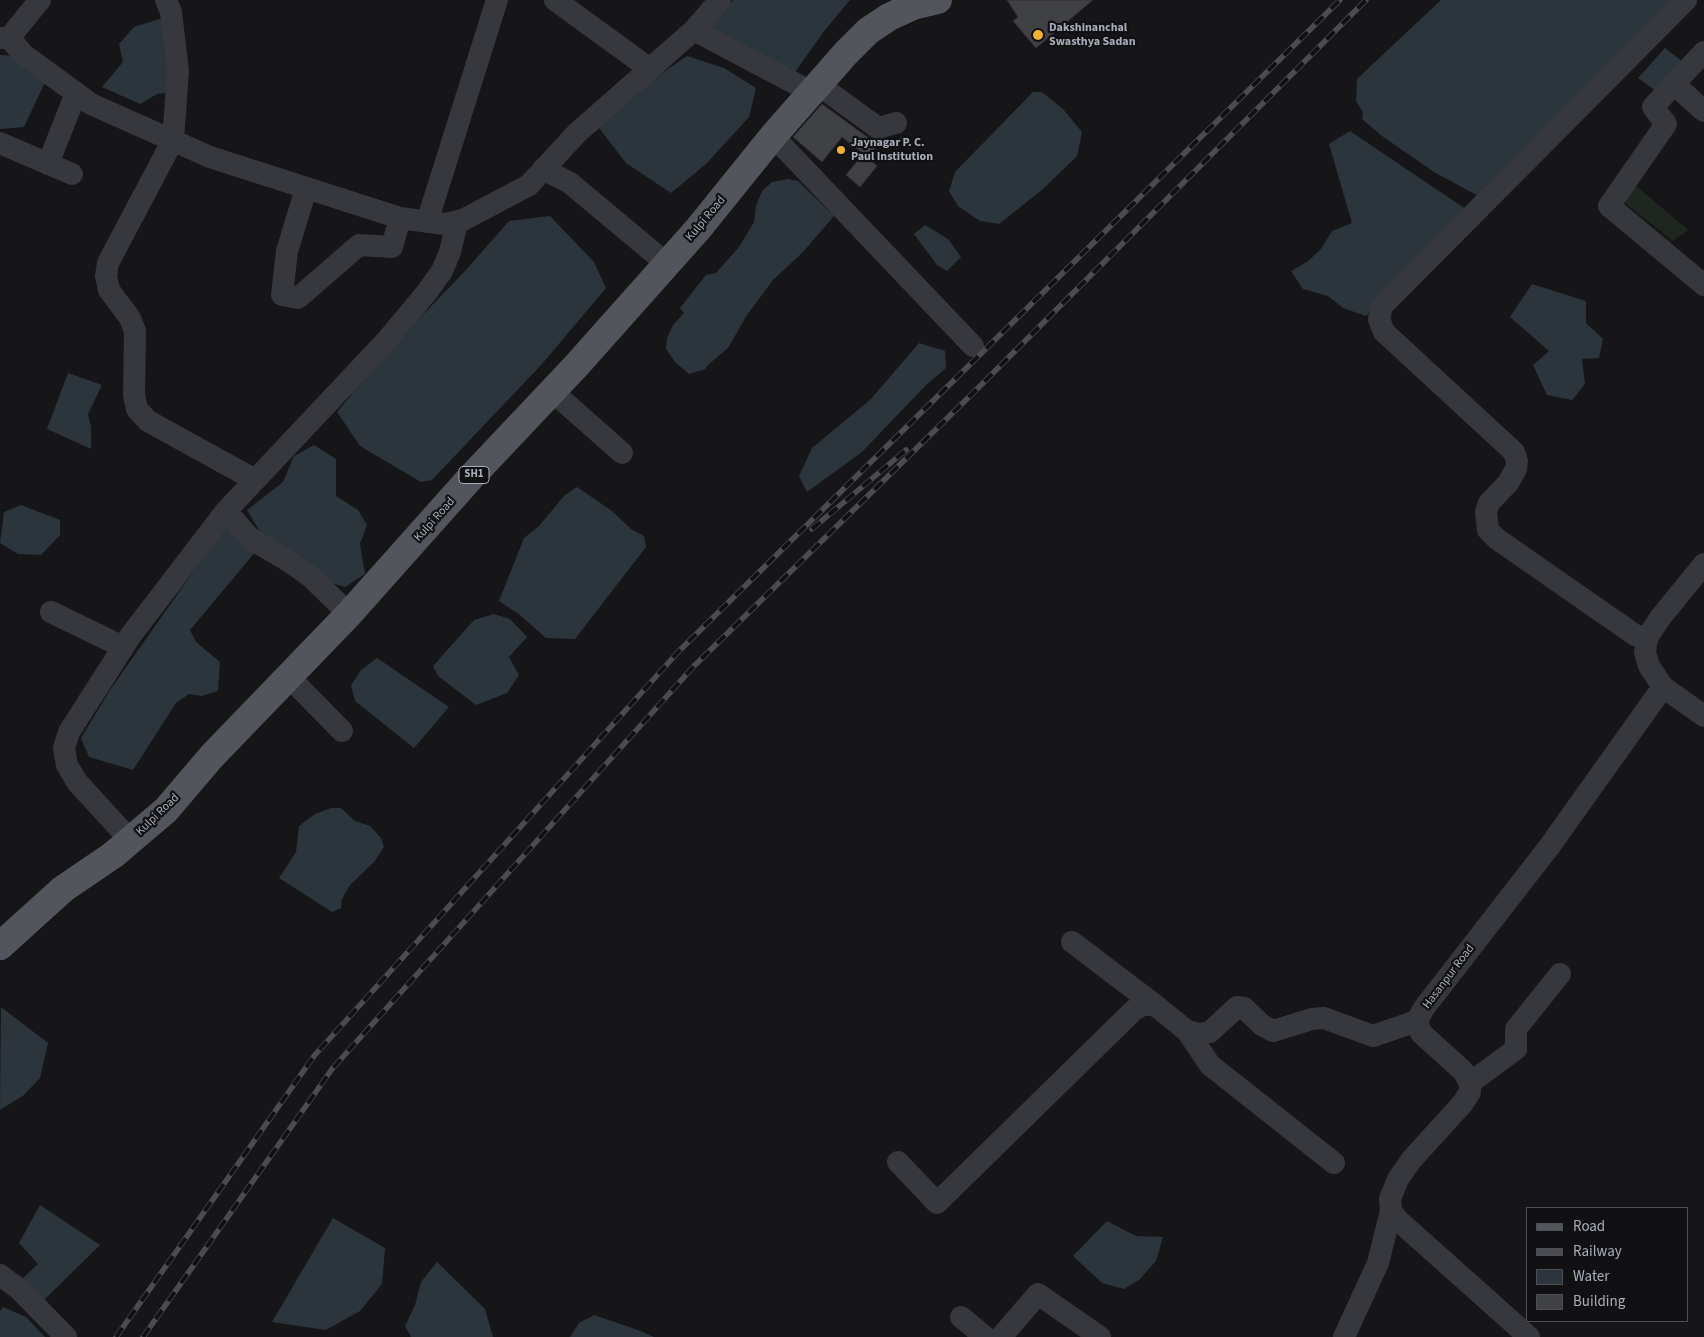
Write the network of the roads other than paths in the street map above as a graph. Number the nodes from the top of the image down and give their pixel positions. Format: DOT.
graph roads {
  1 [pos="40,0"];
  2 [pos="166,0"];
  3 [pos="497,0"];
  4 [pos="720,0"];
  5 [pos="938,0"];
  6 [pos="1686,0"];
  7 [pos="566,3"];
  8 [pos="694,30"];
  9 [pos="4,38"];
  10 [pos="1704,52"];
  11 [pos="650,69"];
  12 [pos="1674,84"];
  13 [pos="816,89"];
  14 [pos="76,93"];
  15 [pos="1704,111"];
  16 [pos="896,122"];
  17 [pos="773,136"];
  18 [pos="173,140"];
  19 [pos="0,143"];
  20 [pos="48,164"];
  21 [pos="543,169"];
  22 [pos="72,174"];
  23 [pos="306,189"];
  24 [pos="400,218"];
  25 [pos="427,222"];
  26 [pos="457,222"];
  27 [pos="667,264"];
  28 [pos="1704,284"];
  29 [pos="973,346"];
  30 [pos="552,391"];
  31 [pos="622,454"];
  32 [pos="255,480"];
  33 [pos="226,511"];
  34 [pos="1704,564"];
  35 [pos="51,612"];
  36 [pos="350,614"];
  37 [pos="1647,638"];
  38 [pos="123,647"];
  39 [pos="288,676"];
  40 [pos="1663,687"];
  41 [pos="1704,716"];
  42 [pos="342,731"];
  43 [pos="131,841"];
  44 [pos="1072,942"];
  45 [pos="0,946"];
  46 [pos="1560,974"];
  47 [pos="1155,1005"];
  48 [pos="1417,1021"];
  49 [pos="1187,1031"];
  50 [pos="1470,1083"];
  51 [pos="898,1162"];
  52 [pos="1334,1163"];
  53 [pos="1392,1211"];
  54 [pos="0,1275"];
  55 [pos="961,1317"];
  56 [pos="66,1337"];
  57 [pos="985,1337"];
  58 [pos="1001,1337"];
  59 [pos="1100,1337"];
  60 [pos="1344,1337"];
  61 [pos="1529,1337"];
  1 -- 9 [label="street"];
  2 -- 18 [label="street"];
  3 -- 25 [label="street"];
  4 -- 8 [label="street"];
  5 -- 13 [label="main road, Kulpi Road / SH1"];
  6 -- 37 [label="street"];
  7 -- 11 [label="street"];
  8 -- 11 [label="street"];
  8 -- 13 [label="street"];
  9 -- 14 [label="street"];
  10 -- 12 [label="street"];
  11 -- 21 [label="street"];
  12 -- 15 [label="street"];
  12 -- 28 [label="street"];
  13 -- 16 [label="street"];
  13 -- 17 [label="main road, Kulpi Road / SH1"];
  14 -- 18 [label="street"];
  14 -- 20 [label="street"];
  17 -- 27 [label="main road, Kulpi Road / SH1"];
  17 -- 29 [label="street"];
  18 -- 23 [label="street"];
  18 -- 32 [label="street"];
  19 -- 20 [label="street"];
  20 -- 22 [label="street"];
  21 -- 26 [label="street"];
  21 -- 27 [label="street"];
  23 -- 24 [label="street"];
  23 -- 24 [label="street"];
  24 -- 25 [label="street"];
  25 -- 26 [label="street"];
  26 -- 32 [label="street"];
  27 -- 30 [label="main road, Kulpi Road / SH1"];
  30 -- 31 [label="street"];
  30 -- 36 [label="main road, Kulpi Road / SH1"];
  32 -- 33 [label="street"];
  33 -- 36 [label="street"];
  33 -- 38 [label="street"];
  34 -- 37 [label="street"];
  35 -- 38 [label="street"];
  36 -- 39 [label="main road, Kulpi Road / SH1"];
  37 -- 40 [label="street"];
  38 -- 43 [label="street"];
  39 -- 42 [label="street"];
  39 -- 43 [label="main road, Kulpi Road / SH1"];
  40 -- 41 [label="street"];
  40 -- 48 [label="street, Hasanpur Road"];
  43 -- 45 [label="main road, Kulpi Road / SH1"];
  44 -- 47 [label="street"];
  46 -- 50 [label="street"];
  47 -- 49 [label="street"];
  47 -- 51 [label="street"];
  48 -- 49 [label="street"];
  48 -- 50 [label="street, Hasanpur Road"];
  49 -- 52 [label="street"];
  50 -- 53 [label="street"];
  53 -- 60 [label="street"];
  53 -- 61 [label="street"];
  54 -- 56 [label="street"];
  55 -- 57 [label="street"];
  58 -- 59 [label="street"];
}
